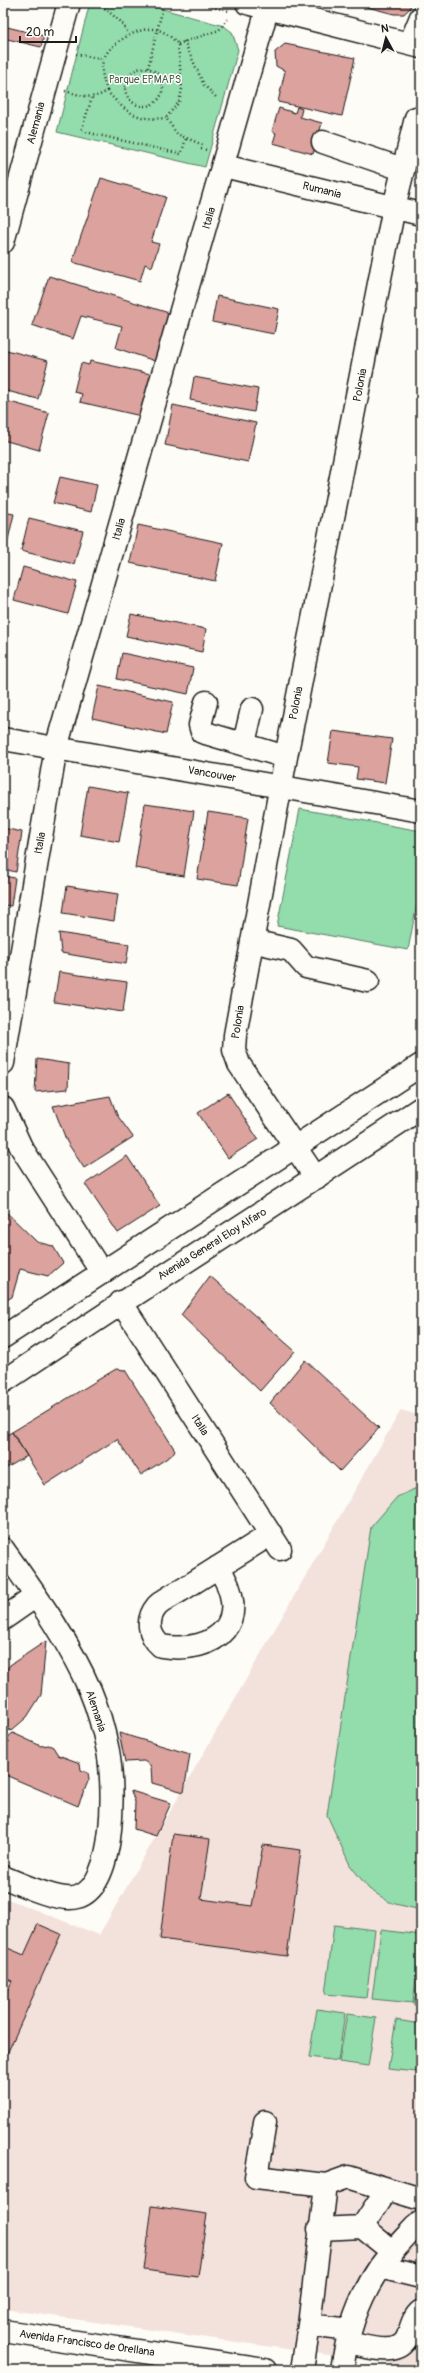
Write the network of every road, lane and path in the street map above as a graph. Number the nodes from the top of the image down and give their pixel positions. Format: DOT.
graph roads {
  1 [pos="69,3"];
  2 [pos="98,3"];
  3 [pos="164,3"];
  4 [pos="261,5"];
  5 [pos="421,16"];
  6 [pos="228,19"];
  7 [pos="158,30"];
  8 [pos="129,34"];
  9 [pos="184,41"];
  10 [pos="178,44"];
  11 [pos="416,46"];
  12 [pos="72,53"];
  13 [pos="103,59"];
  14 [pos="148,68"];
  15 [pos="61,90"];
  16 [pos="107,90"];
  17 [pos="92,98"];
  18 [pos="217,98"];
  19 [pos="166,118"];
  20 [pos="416,118"];
  21 [pos="186,139"];
  22 [pos="322,142"];
  23 [pos="203,145"];
  24 [pos="224,166"];
  25 [pos="402,169"];
  26 [pos="394,208"];
  27 [pos="421,214"];
  28 [pos="3,242"];
  29 [pos="206,702"];
  30 [pos="252,709"];
  31 [pos="3,739"];
  32 [pos="244,743"];
  33 [pos="56,748"];
  34 [pos="286,756"];
  35 [pos="280,786"];
  36 [pos="421,811"];
  37 [pos="252,941"];
  38 [pos="368,981"];
  39 [pos="3,1063"];
  40 [pos="421,1064"];
  41 [pos="3,1108"];
  42 [pos="421,1108"];
  43 [pos="295,1147"];
  44 [pos="316,1178"];
  45 [pos="102,1273"];
  46 [pos="121,1302"];
  47 [pos="3,1337"];
  48 [pos="3,1382"];
  49 [pos="3,1549"];
  50 [pos="218,1567"];
  51 [pos="36,1596"];
  52 [pos="3,1619"];
  53 [pos="3,1877"];
  54 [pos="265,2122"];
  55 [pos="326,2185"];
  56 [pos="387,2189"];
  57 [pos="421,2199"];
  58 [pos="421,2222"];
  59 [pos="362,2227"];
  60 [pos="319,2229"];
  61 [pos="387,2259"];
  62 [pos="421,2277"];
  63 [pos="421,2312"];
  64 [pos="309,2325"];
  65 [pos="3,2331"];
  66 [pos="349,2337"];
  67 [pos="265,2370"];
  68 [pos="302,2370"];
  69 [pos="342,2370"];
  1 -- 28 [label="street, Alemania"];
  2 -- 8 [label="path"];
  3 -- 7 [label="path"];
  4 -- 11 [label="street"];
  4 -- 24 [label="street, Italia"];
  5 -- 11 [label="street"];
  6 -- 9 [label="path"];
  7 -- 8 [label="path"];
  7 -- 10 [label="path"];
  7 -- 14 [label="path"];
  8 -- 13 [label="path"];
  9 -- 10 [label="path"];
  9 -- 18 [label="path"];
  10 -- 19 [label="path"];
  12 -- 13 [label="path"];
  13 -- 16 [label="path"];
  14 -- 14 [label="path"];
  15 -- 17 [label="path"];
  16 -- 17 [label="path"];
  16 -- 19 [label="path"];
  17 -- 21 [label="path"];
  19 -- 21 [label="path"];
  20 -- 25 [label="street, Polonia"];
  21 -- 23 [label="path"];
  22 -- 25 [label="street"];
  24 -- 26 [label="street, Rumania"];
  24 -- 33 [label="street, Italia"];
  25 -- 26 [label="street, Polonia"];
  26 -- 27 [label="street, Rumania"];
  26 -- 34 [label="street, Polonia"];
  29 -- 32 [label="street"];
  30 -- 32 [label="street"];
  31 -- 33 [label="street, Vancouver"];
  32 -- 34 [label="street"];
  33 -- 35 [label="street, Vancouver"];
  33 -- 39 [label="street, Italia"];
  34 -- 35 [label="street, Polonia"];
  35 -- 36 [label="street, Vancouver"];
  35 -- 37 [label="street, Polonia"];
  37 -- 38 [label="street"];
  37 -- 43 [label="street, Polonia"];
  40 -- 43 [label="street"];
  41 -- 45 [label="street"];
  42 -- 44 [label="street, Avenida General Eloy Alfaro"];
  43 -- 44 [label="street, Polonia"];
  43 -- 45 [label="street"];
  44 -- 46 [label="street, Avenida General Eloy Alfaro"];
  45 -- 47 [label="street"];
  46 -- 48 [label="street, Avenida General Eloy Alfaro"];
  46 -- 50 [label="street, Italia"];
  49 -- 51 [label="street, Alemania"];
  51 -- 52 [label="street"];
  51 -- 53 [label="street, Alemania"];
  54 -- 55 [label="street"];
  55 -- 56 [label="street"];
  55 -- 60 [label="street"];
  56 -- 57 [label="street"];
  56 -- 59 [label="street"];
  58 -- 61 [label="street"];
  59 -- 60 [label="street"];
  59 -- 61 [label="street"];
  60 -- 64 [label="street"];
  61 -- 62 [label="street"];
  61 -- 66 [label="street"];
  63 -- 66 [label="street"];
  64 -- 66 [label="street"];
  64 -- 68 [label="street"];
  65 -- 67 [label="street, Avenida Francisco de Orellana"];
  66 -- 69 [label="street"];
}
